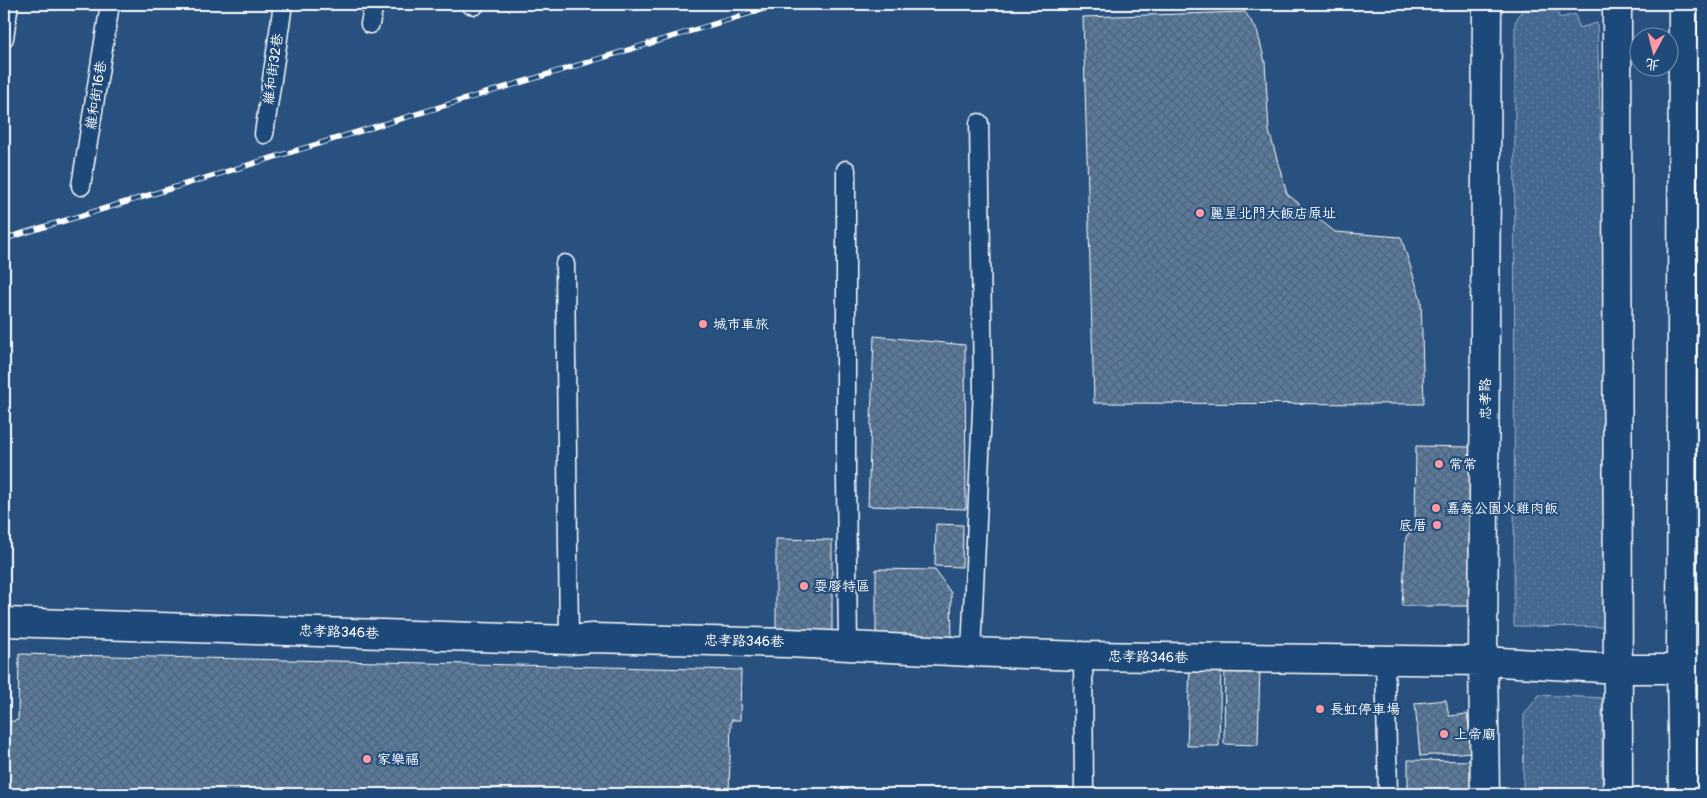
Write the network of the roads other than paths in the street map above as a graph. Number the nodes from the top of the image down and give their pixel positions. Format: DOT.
graph roads {
  1 [pos="9,4"];
  2 [pos="110,4"];
  3 [pos="283,4"];
  4 [pos="374,4"];
  5 [pos="1487,4"];
  6 [pos="1617,4"];
  7 [pos="1683,4"];
  8 [pos="370,24"];
  9 [pos="4,38"];
  10 [pos="979,123"];
  11 [pos="264,134"];
  12 [pos="846,170"];
  13 [pos="81,186"];
  14 [pos="565,264"];
  15 [pos="4,622"];
  16 [pos="569,640"];
  17 [pos="848,646"];
  18 [pos="971,652"];
  19 [pos="1083,656"];
  20 [pos="1385,659"];
  21 [pos="1483,661"];
  22 [pos="1692,668"];
  23 [pos="1619,669"];
  24 [pos="1084,794"];
  25 [pos="1388,794"];
  26 [pos="1484,794"];
  27 [pos="1618,794"];
  28 [pos="1683,794"];
  1 -- 9 [label="lane"];
  2 -- 13 [label="lane, 維和街16巷"];
  3 -- 11 [label="lane, 維和街32巷"];
  4 -- 8 [label="lane"];
  5 -- 21 [label="street, 忠孝路"];
  6 -- 23 [label="street"];
  7 -- 22 [label="street"];
  10 -- 18 [label="lane"];
  12 -- 17 [label="lane"];
  14 -- 16 [label="lane"];
  15 -- 16 [label="street, 忠孝路346巷"];
  16 -- 17 [label="street, 忠孝路346巷"];
  17 -- 18 [label="street, 忠孝路346巷"];
  18 -- 19 [label="street, 忠孝路346巷"];
  19 -- 20 [label="street, 忠孝路346巷"];
  19 -- 24 [label="lane"];
  20 -- 21 [label="street, 忠孝路346巷"];
  20 -- 25 [label="lane"];
  21 -- 23 [label="street, 忠孝路346巷"];
  21 -- 26 [label="street, 忠孝路"];
  22 -- 23 [label="street, 忠孝路346巷"];
  22 -- 28 [label="street"];
  23 -- 27 [label="street"];
}
